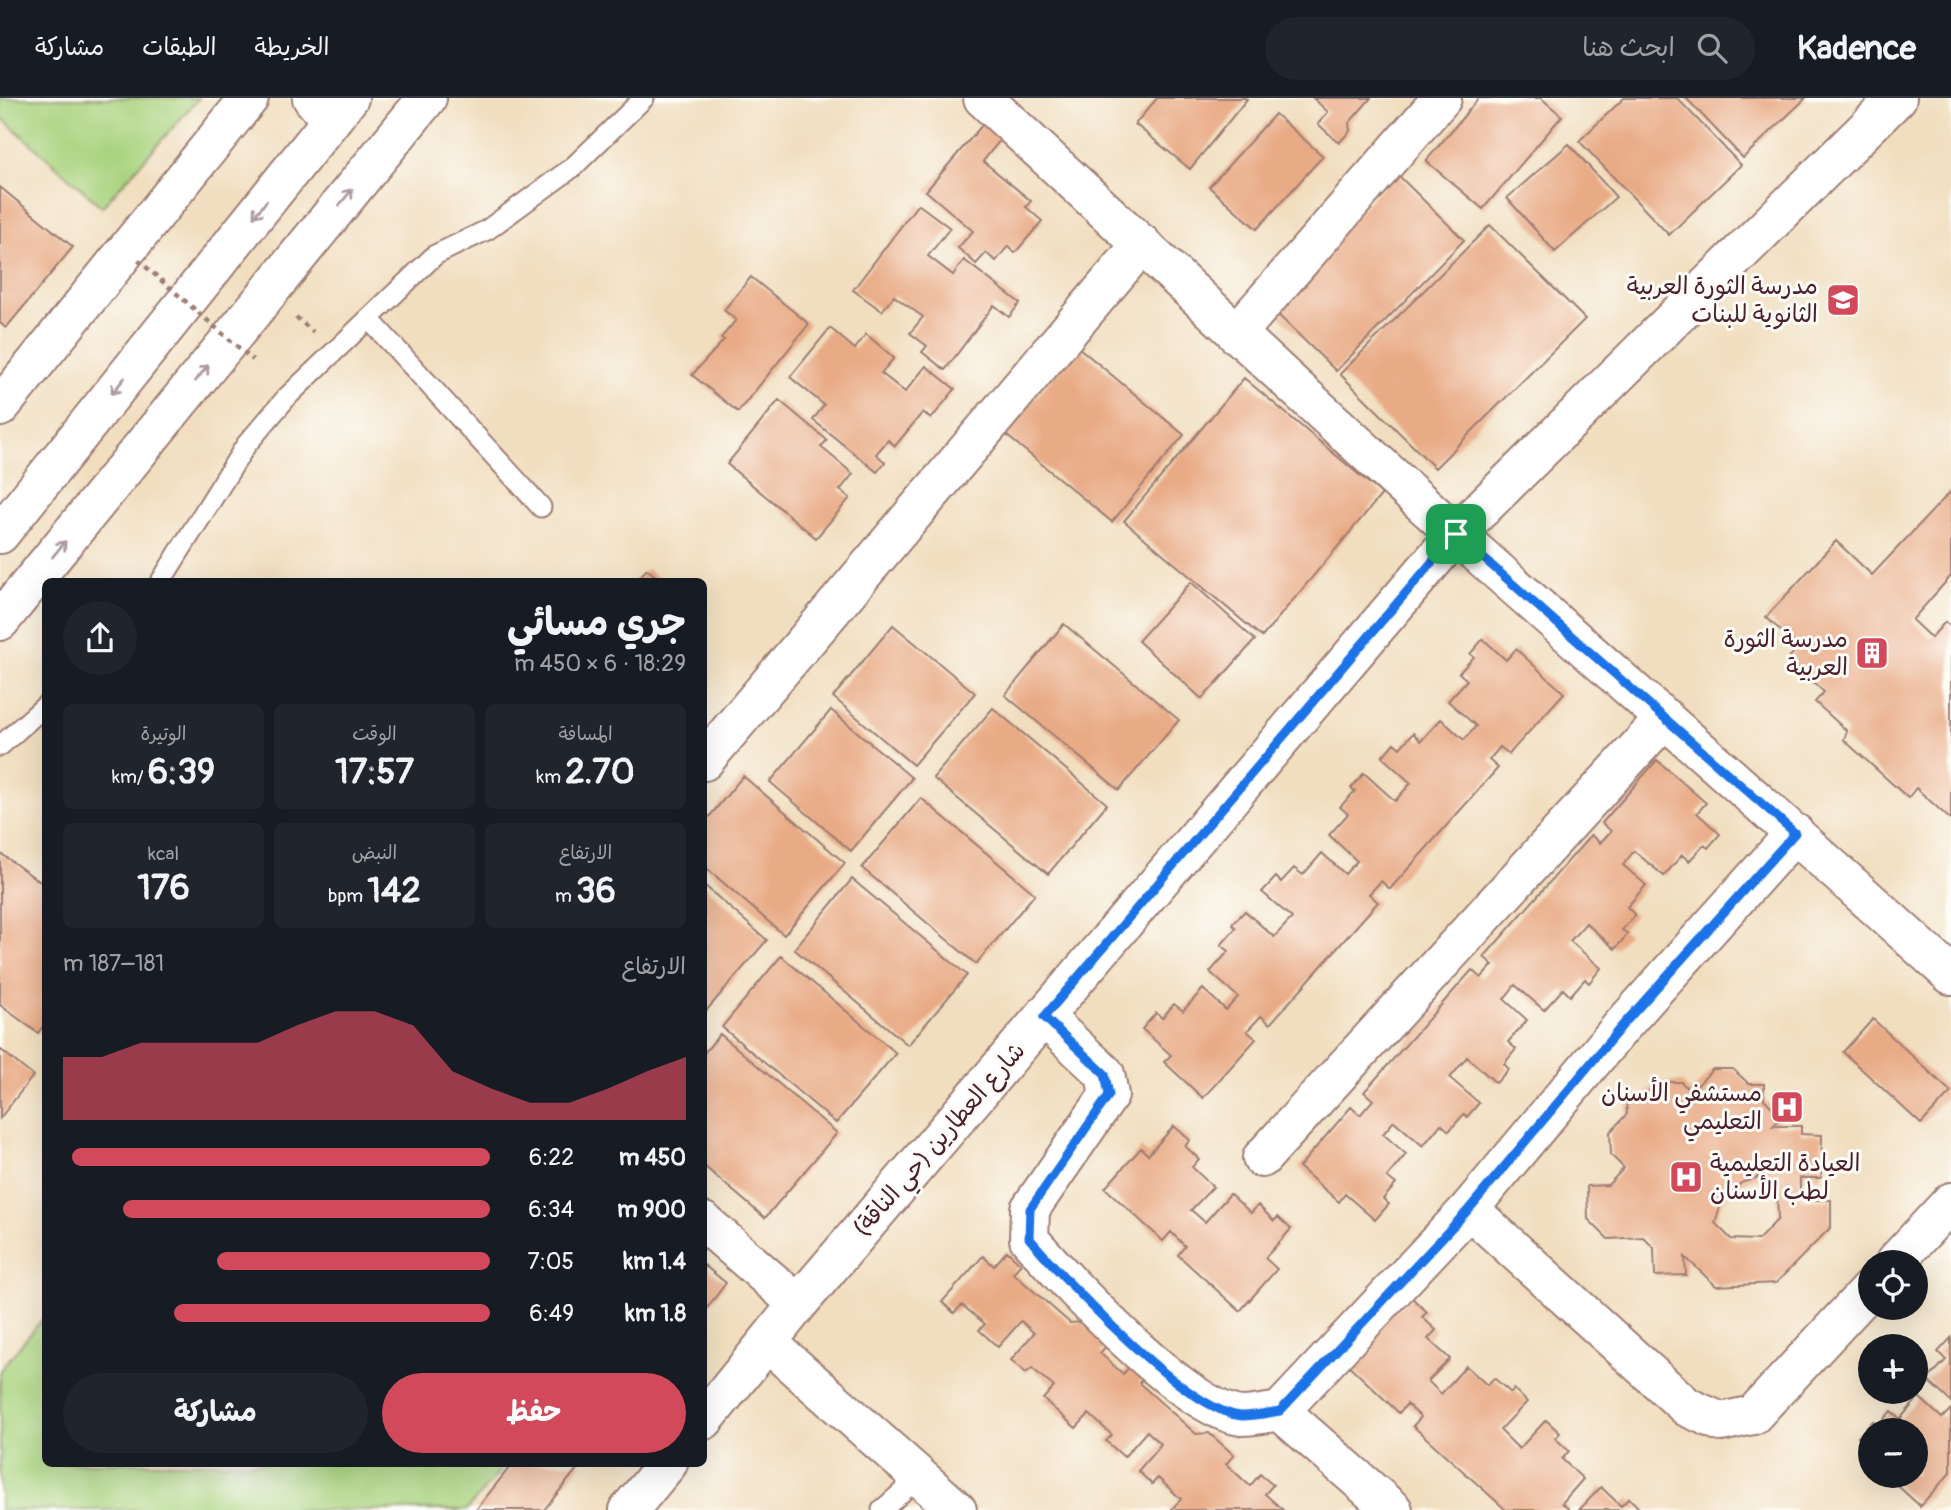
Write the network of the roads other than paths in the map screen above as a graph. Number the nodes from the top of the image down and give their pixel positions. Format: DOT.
graph roads {
  1 [pos="249,98"];
  2 [pos="427,98"];
  3 [pos="644,98"];
  4 [pos="983,98"];
  5 [pos="1442,98"];
  6 [pos="1897,98"];
  7 [pos="331,105"];
  8 [pos="1142,244"];
  9 [pos="369,319"];
  10 [pos="1236,334"];
  11 [pos="0,407"];
  12 [pos="541,507"];
  13 [pos="0,534"];
  14 [pos="1456,534"];
  15 [pos="163,578"];
  16 [pos="0,621"];
  17 [pos="42,709"];
  18 [pos="1665,718"];
  19 [pos="0,746"];
  20 [pos="707,757"];
  21 [pos="1795,833"];
  22 [pos="1951,975"];
  23 [pos="1044,1017"];
  24 [pos="1262,1158"];
  25 [pos="1951,1202"];
  26 [pos="1469,1209"];
  27 [pos="707,1225"];
  28 [pos="1906,1250"];
  29 [pos="1858,1302"];
  30 [pos="798,1304"];
  31 [pos="768,1343"];
  32 [pos="1280,1411"];
  33 [pos="707,1416"];
  34 [pos="665,1467"];
  35 [pos="919,1477"];
  36 [pos="629,1510"];
  37 [pos="882,1510"];
  38 [pos="957,1510"];
  39 [pos="1393,1510"];
  1 -- 11 [label="main road"];
  16 -- 2 [label="main road, one-way"];
  3 -- 9 [label="lane"];
  4 -- 8 [label="main road"];
  5 -- 10 [label="main road"];
  6 -- 14 [label="main road, شارع العطارين (حي الناقة)"];
  7 -- 13 [label="main road, one-way"];
  8 -- 10 [label="main road"];
  8 -- 20 [label="main road"];
  9 -- 12 [label="lane"];
  9 -- 15 [label="lane"];
  10 -- 14 [label="main road"];
  14 -- 18 [label="main road"];
  14 -- 23 [label="main road, شارع العطارين (حي الناقة)"];
  17 -- 19 [label="lane"];
  18 -- 21 [label="main road"];
  18 -- 24 [label="main road"];
  21 -- 22 [label="main road"];
  21 -- 26 [label="main road"];
  23 -- 30 [label="main road, شارع العطارين (حي الناقة)"];
  23 -- 32 [label="main road"];
  25 -- 28 [label="main road"];
  26 -- 29 [label="main road"];
  26 -- 32 [label="main road"];
  27 -- 30 [label="main road"];
  30 -- 31 [label="main road, شارع العطارين (حي الناقة)"];
  31 -- 33 [label="main road, شارع العطارين (حي الناقة)"];
  31 -- 35 [label="main road"];
  32 -- 39 [label="main road"];
  34 -- 36 [label="main road"];
  35 -- 37 [label="lane"];
  35 -- 38 [label="main road"];
}
